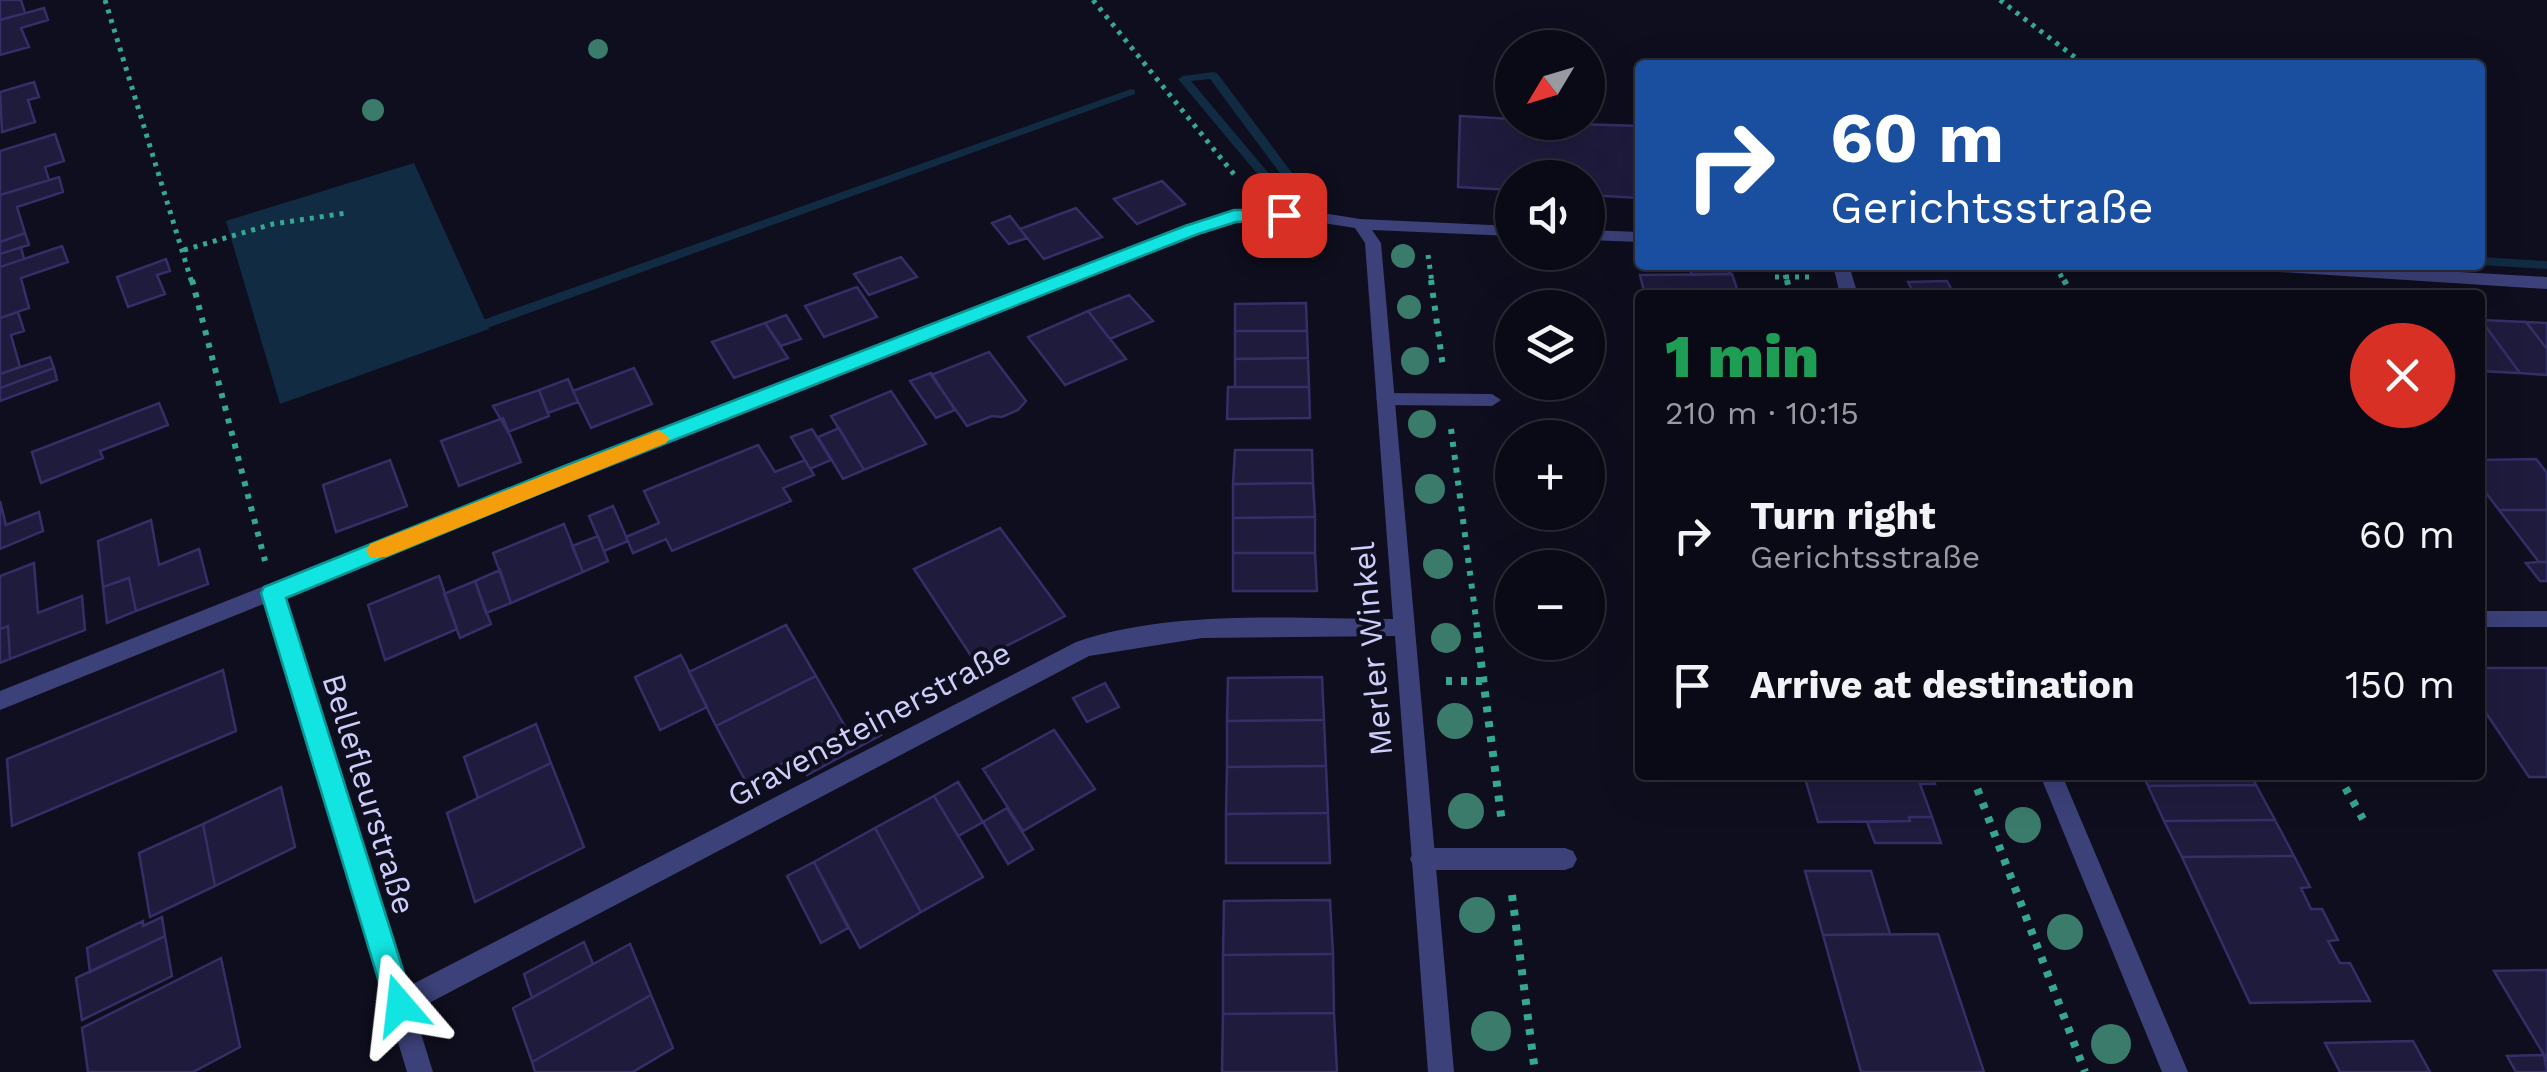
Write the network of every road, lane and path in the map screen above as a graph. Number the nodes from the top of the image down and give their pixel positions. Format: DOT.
graph roads {
  1 [pos="105,0"];
  2 [pos="1094,0"];
  3 [pos="2000,0"];
  4 [pos="2078,60"];
  5 [pos="1257,208"];
  6 [pos="346,212"];
  7 [pos="1360,224"];
  8 [pos="1495,231"];
  9 [pos="1605,236"];
  10 [pos="1635,237"];
  11 [pos="1427,244"];
  12 [pos="184,250"];
  13 [pos="1781,270"];
  14 [pos="2332,270"];
  15 [pos="1779,277"];
  16 [pos="1824,277"];
  17 [pos="2547,283"];
  18 [pos="1787,290"];
  19 [pos="1385,399"];
  20 [pos="1447,400"];
  21 [pos="1492,400"];
  22 [pos="273,593"];
  23 [pos="2485,619"];
  24 [pos="2547,619"];
  25 [pos="1402,628"];
  26 [pos="1484,681"];
  27 [pos="1429,682"];
  28 [pos="0,701"];
  29 [pos="1974,780"];
  30 [pos="2053,780"];
  31 [pos="2341,780"];
  32 [pos="2362,819"];
  33 [pos="1422,859"];
  34 [pos="1507,860"];
  35 [pos="1565,860"];
  36 [pos="400,1005"];
  37 [pos="420,1072"];
  38 [pos="1441,1072"];
  39 [pos="1535,1072"];
  40 [pos="2084,1072"];
  41 [pos="2175,1072"];
  1 -- 12 [label="path"];
  2 -- 5 [label="path"];
  3 -- 4 [label="path"];
  5 -- 7 [label="street"];
  5 -- 22 [label="street"];
  6 -- 12 [label="path"];
  7 -- 8 [label="street"];
  7 -- 19 [label="street, Merler Winkel"];
  9 -- 10 [label="street"];
  11 -- 20 [label="path"];
  12 -- 22 [label="path"];
  13 -- 15 [label="path"];
  14 -- 17 [label="street"];
  15 -- 16 [label="path"];
  15 -- 18 [label="path"];
  19 -- 20 [label="street"];
  19 -- 25 [label="street, Merler Winkel"];
  20 -- 21 [label="street"];
  20 -- 26 [label="path"];
  22 -- 28 [label="street"];
  22 -- 36 [label="street, Bellefleurstraße"];
  23 -- 24 [label="street"];
  25 -- 33 [label="street, Merler Winkel"];
  25 -- 36 [label="street, Gravensteinerstraße"];
  26 -- 27 [label="path"];
  26 -- 34 [label="path"];
  29 -- 40 [label="path"];
  30 -- 41 [label="street"];
  31 -- 32 [label="path"];
  33 -- 34 [label="street"];
  33 -- 38 [label="street, Merler Winkel"];
  34 -- 35 [label="street"];
  34 -- 39 [label="path"];
  36 -- 37 [label="street, Bellefleurstraße"];
}
